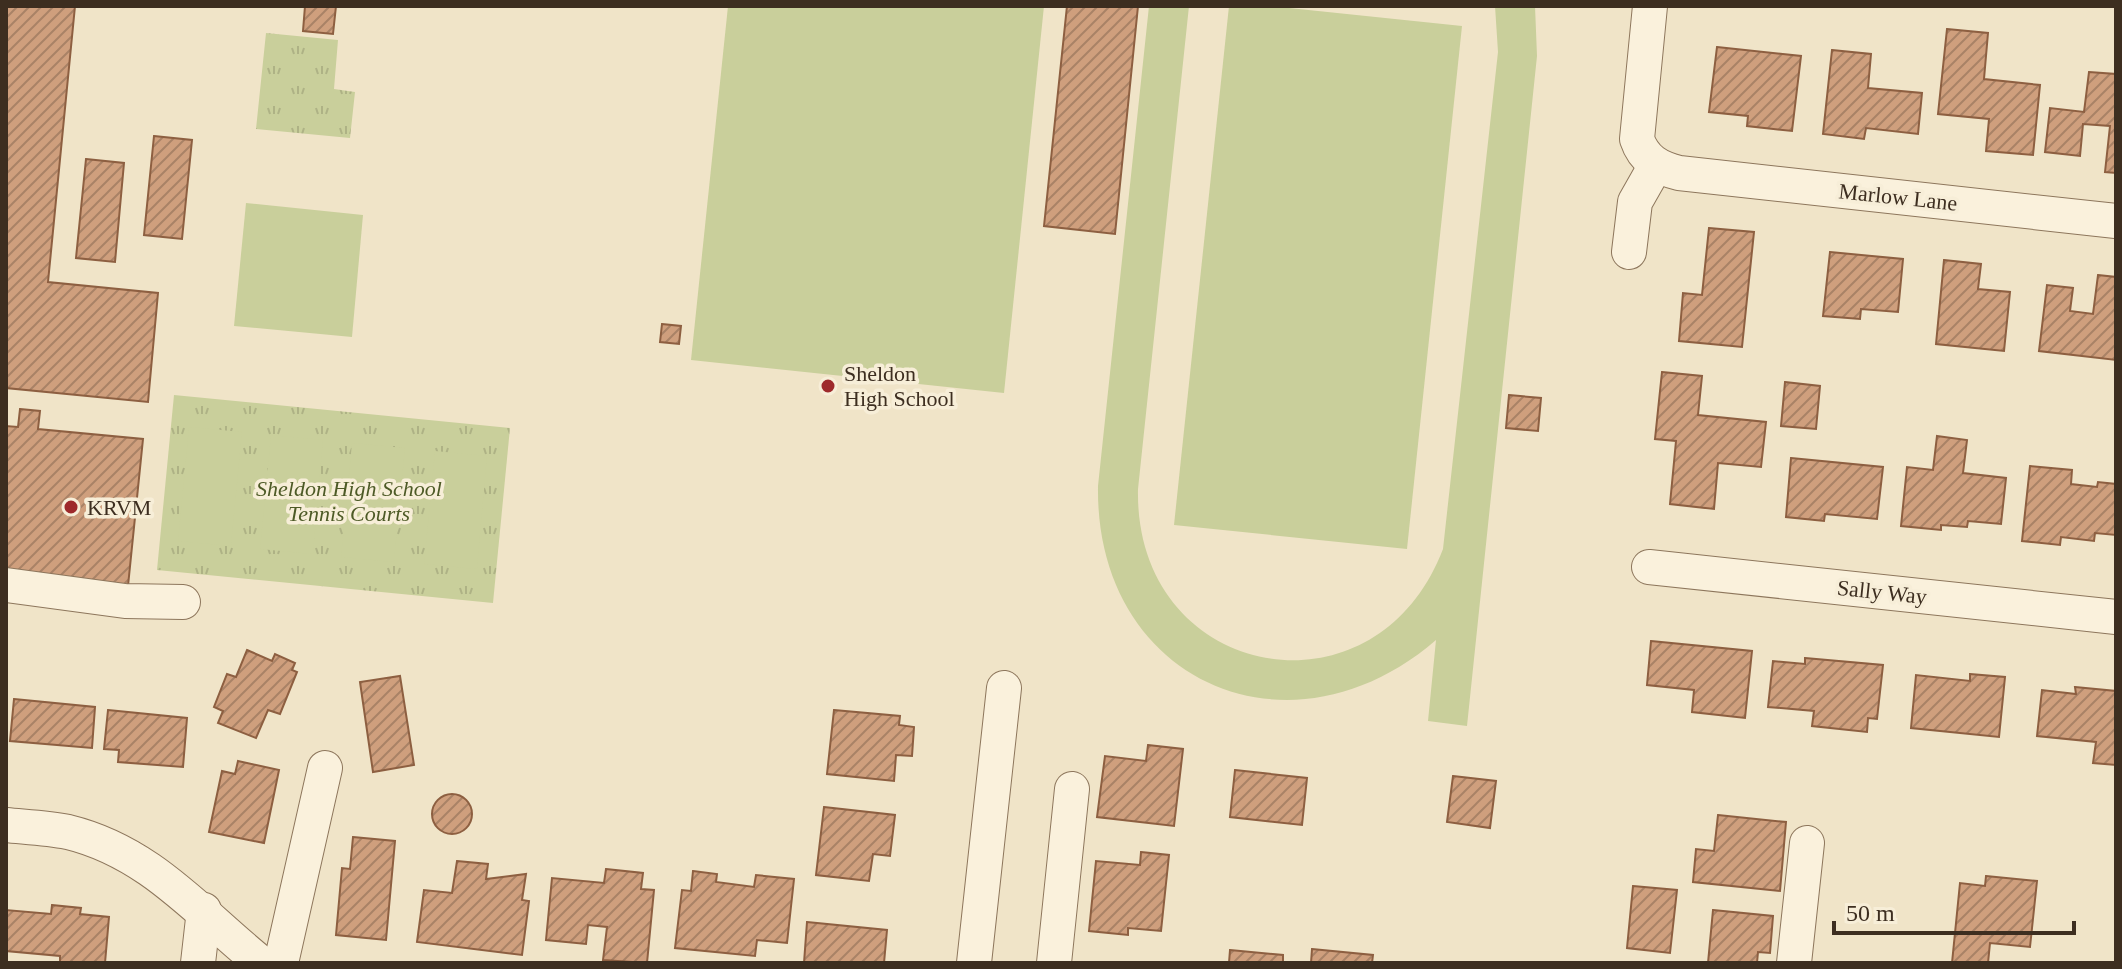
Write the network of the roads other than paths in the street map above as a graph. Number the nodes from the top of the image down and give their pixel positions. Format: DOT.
graph roads {
  1 [pos="1650,6"];
  2 [pos="1667,169"];
  3 [pos="2116,221"];
  4 [pos="1629,252"];
  5 [pos="1649,567"];
  6 [pos="6,585"];
  7 [pos="183,602"];
  8 [pos="2116,617"];
  9 [pos="1004,688"];
  10 [pos="325,768"];
  11 [pos="1072,789"];
  12 [pos="6,825"];
  13 [pos="1807,843"];
  14 [pos="204,910"];
  15 [pos="198,963"];
  16 [pos="261,963"];
  17 [pos="281,963"];
  18 [pos="974,963"];
  19 [pos="1054,963"];
  20 [pos="1794,963"];
  1 -- 2 [label="street"];
  2 -- 3 [label="street, Marlow Lane"];
  2 -- 4 [label="street"];
  5 -- 8 [label="street, Sally Way"];
  6 -- 7 [label="street"];
  9 -- 18 [label="street"];
  10 -- 17 [label="street"];
  11 -- 19 [label="street"];
  12 -- 14 [label="street"];
  13 -- 20 [label="street"];
  14 -- 15 [label="street"];
  14 -- 16 [label="street"];
}
